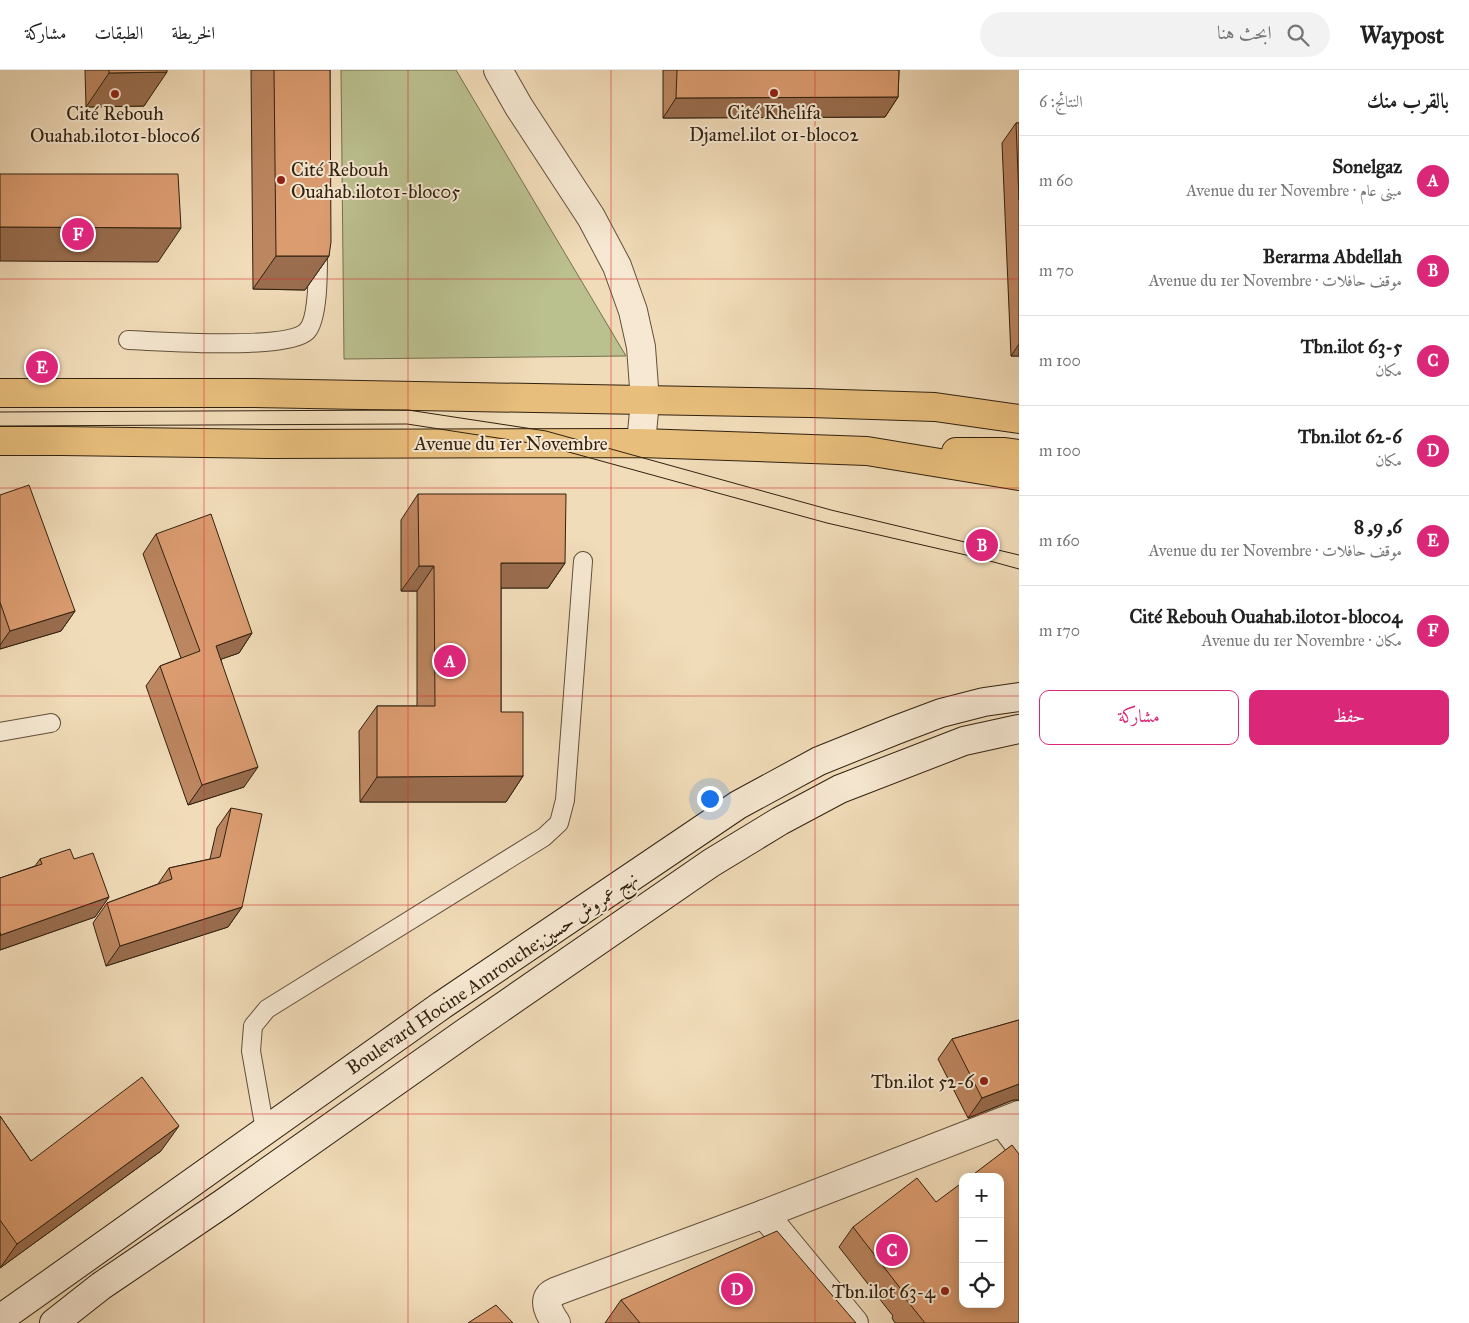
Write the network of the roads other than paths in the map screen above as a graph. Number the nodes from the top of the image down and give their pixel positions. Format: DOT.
graph roads {
  1 [pos="498,70"];
  2 [pos="318,236"];
  3 [pos="128,340"];
  4 [pos="0,394"];
  5 [pos="645,401"];
  6 [pos="1019,419"];
  7 [pos="0,442"];
  8 [pos="640,443"];
  9 [pos="867,451"];
  10 [pos="1019,454"];
  11 [pos="1019,476"];
  12 [pos="582,561"];
  13 [pos="1019,696"];
  14 [pos="51,723"];
  15 [pos="1019,729"];
  16 [pos="0,732"];
  17 [pos="1010,1118"];
  18 [pos="265,1130"];
  19 [pos="1019,1144"];
  20 [pos="764,1214"];
  21 [pos="0,1319"];
  22 [pos="54,1323"];
  23 [pos="556,1323"];
  24 [pos="854,1323"];
  1 -- 5 [label="main road"];
  2 -- 3 [label="lane"];
  4 -- 5 [label="main road"];
  5 -- 6 [label="main road"];
  5 -- 8 [label="main road"];
  7 -- 8 [label="main road, Avenue du 1er Novembre"];
  8 -- 9 [label="main road, Avenue du 1er Novembre"];
  9 -- 10 [label="main road"];
  9 -- 11 [label="main road, Avenue du 1er Novembre"];
  12 -- 18 [label="lane"];
  13 -- 18 [label="main road, Boulevard Hocine Amrouche;نهج عمروش حسين"];
  14 -- 16 [label="lane"];
  15 -- 22 [label="main road, Boulevard Hocine Amrouche;نهج عمروش حسين"];
  17 -- 19 [label="main road"];
  17 -- 20 [label="main road"];
  18 -- 21 [label="main road, Boulevard Hocine Amrouche;نهج عمروش حسين"];
  20 -- 23 [label="main road"];
  20 -- 24 [label="main road"];
}
